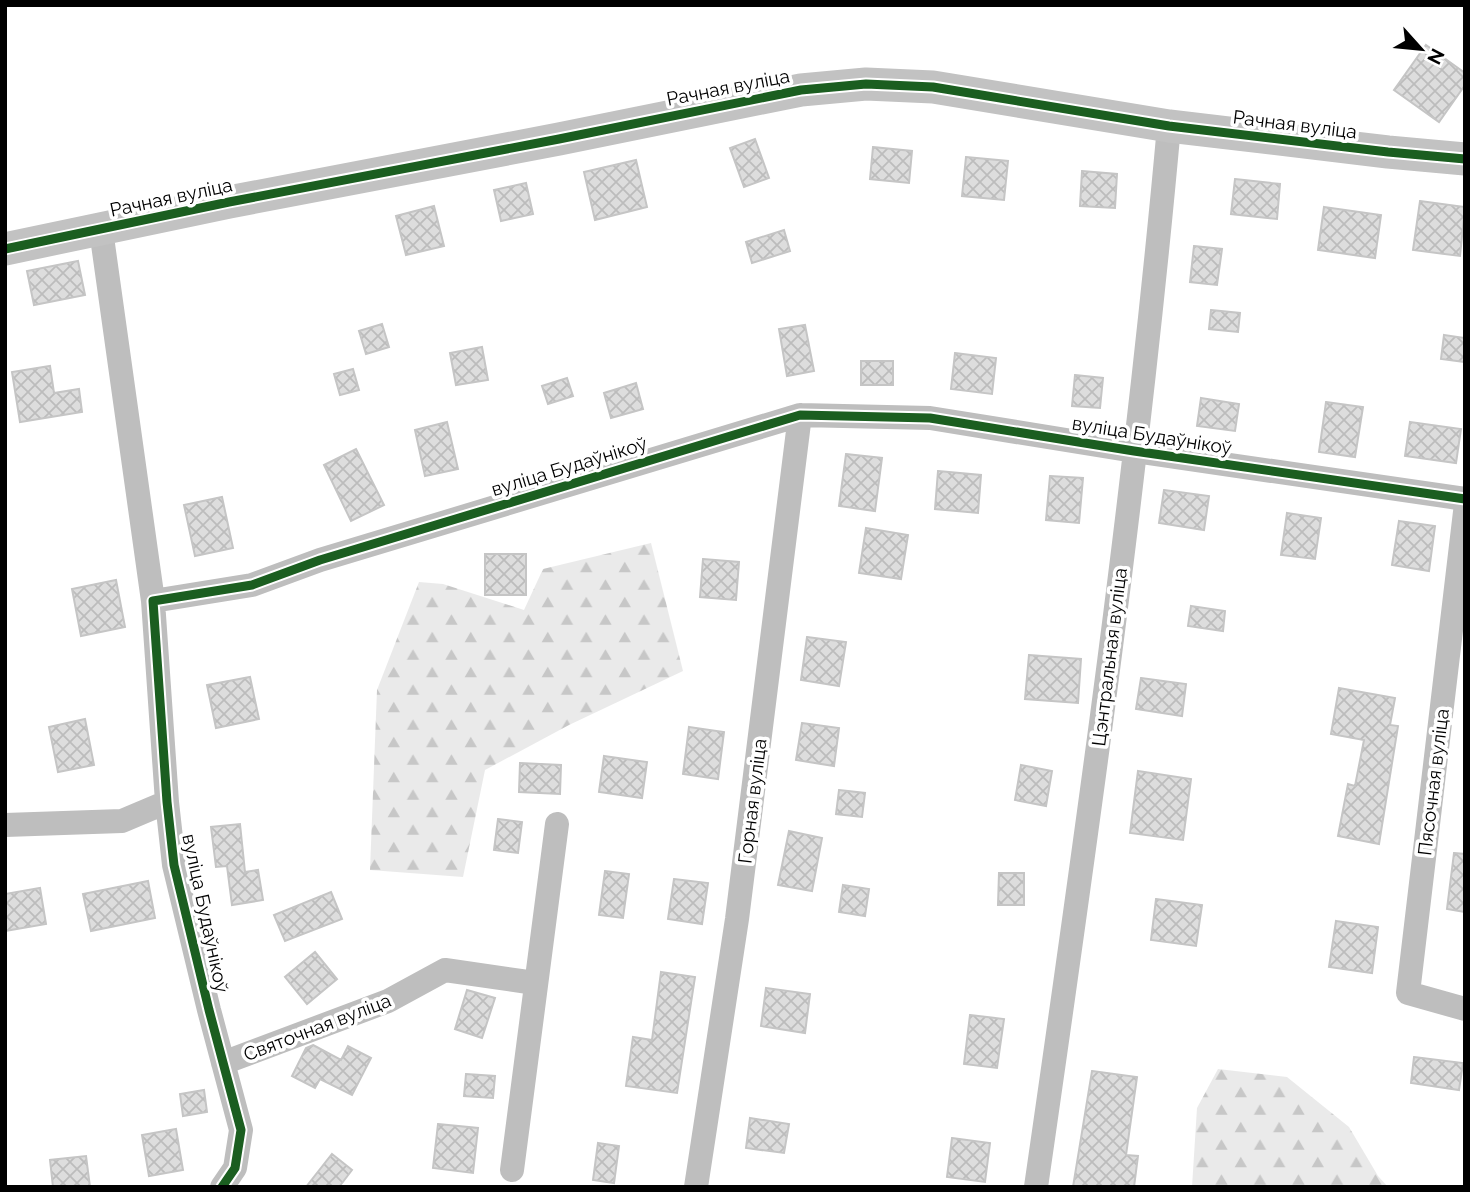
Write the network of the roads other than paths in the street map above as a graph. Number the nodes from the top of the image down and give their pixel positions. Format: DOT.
graph roads {
  1 [pos="1169,126"];
  2 [pos="1465,159"];
  3 [pos="101,230"];
  4 [pos="5,249"];
  5 [pos="800,415"];
  6 [pos="1134,451"];
  7 [pos="1465,499"];
  8 [pos="1465,512"];
  9 [pos="153,601"];
  10 [pos="167,802"];
  11 [pos="557,824"];
  12 [pos="5,825"];
  13 [pos="535,983"];
  14 [pos="1465,1009"];
  15 [pos="223,1063"];
  16 [pos="512,1170"];
  17 [pos="222,1187"];
  18 [pos="696,1187"];
  19 [pos="1036,1187"];
  1 -- 2 [label="street, Рачная вуліца"];
  1 -- 3 [label="street, Рачная вуліца"];
  1 -- 6 [label="street, Цэнтральная вуліца"];
  3 -- 4 [label="street, Рачная вуліца"];
  3 -- 9 [label="street"];
  5 -- 6 [label="street, вуліца Будаўнікоў"];
  5 -- 9 [label="street, вуліца Будаўнікоў"];
  5 -- 18 [label="street, Горная вуліца"];
  6 -- 7 [label="street, вуліца Будаўнікоў"];
  6 -- 19 [label="street, Цэнтральная вуліца"];
  8 -- 14 [label="street, Пясочная вуліца"];
  9 -- 10 [label="street, вуліца Будаўнікоў"];
  10 -- 12 [label="street"];
  10 -- 15 [label="street, вуліца Будаўнікоў"];
  11 -- 13 [label="street"];
  13 -- 15 [label="street, Святочная вуліца"];
  13 -- 16 [label="street"];
  15 -- 17 [label="street, Святочная вуліца"];
}
